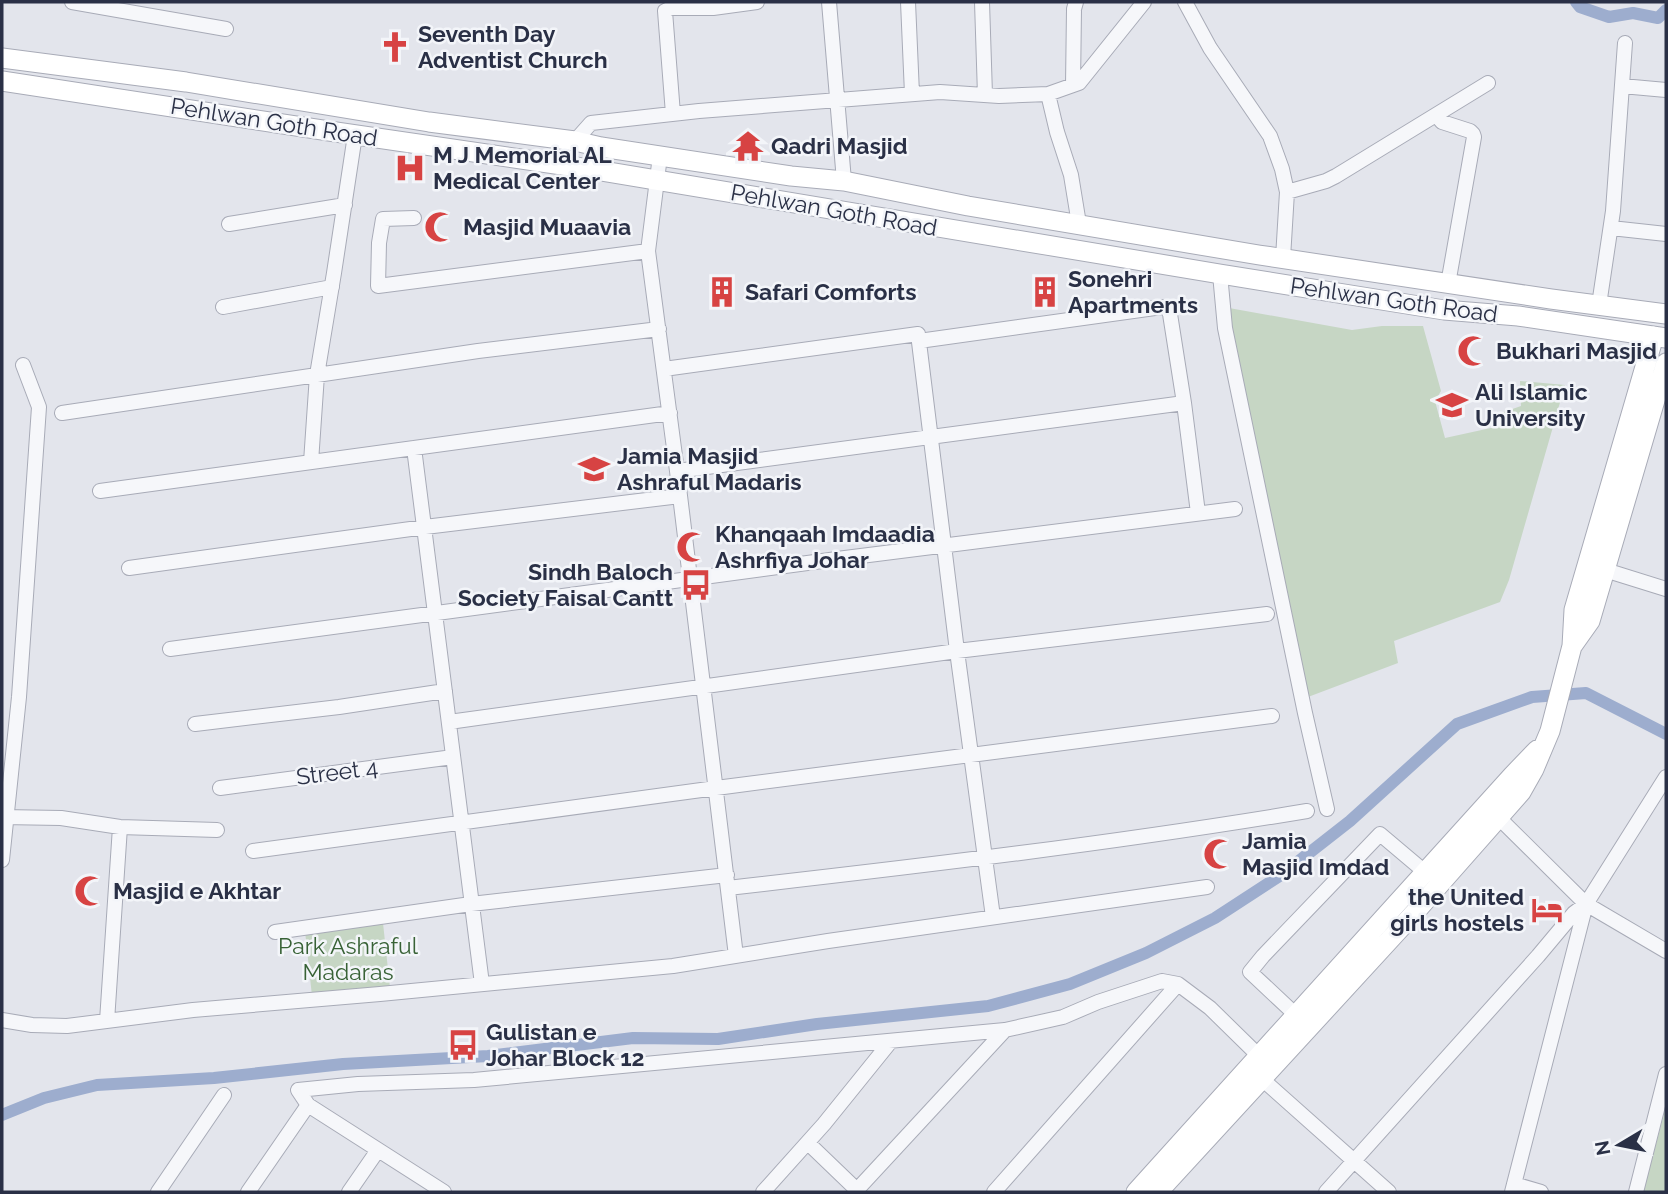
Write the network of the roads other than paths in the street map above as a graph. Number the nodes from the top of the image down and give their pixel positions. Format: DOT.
graph roads {
  1 [pos="72,2"];
  2 [pos="757,2"];
  3 [pos="829,2"];
  4 [pos="908,2"];
  5 [pos="982,2"];
  6 [pos="1076,2"];
  7 [pos="1144,2"];
  8 [pos="1185,2"];
  9 [pos="115,5"];
  10 [pos="226,29"];
  11 [pos="1625,43"];
  12 [pos="6,58"];
  13 [pos="4,81"];
  14 [pos="1488,83"];
  15 [pos="1073,85"];
  16 [pos="1622,86"];
  17 [pos="1666,90"];
  18 [pos="912,94"];
  19 [pos="1048,94"];
  20 [pos="985,95"];
  21 [pos="837,100"];
  22 [pos="379,114"];
  23 [pos="673,114"];
  24 [pos="1436,115"];
  25 [pos="513,133"];
  26 [pos="365,137"];
  27 [pos="575,141"];
  28 [pos="660,156"];
  29 [pos="509,158"];
  30 [pos="658,180"];
  31 [pos="844,181"];
  32 [pos="1287,192"];
  33 [pos="345,205"];
  34 [pos="414,218"];
  35 [pos="229,224"];
  36 [pos="1079,224"];
  37 [pos="1611,228"];
  38 [pos="1666,234"];
  39 [pos="648,251"];
  40 [pos="1283,258"];
  41 [pos="1220,274"];
  42 [pos="1448,284"];
  43 [pos="332,287"];
  44 [pos="1534,296"];
  45 [pos="1599,305"];
  46 [pos="223,307"];
  47 [pos="1666,314"];
  48 [pos="1531,318"];
  49 [pos="659,330"];
  50 [pos="1660,337"];
  51 [pos="919,341"];
  52 [pos="1666,363"];
  53 [pos="23,366"];
  54 [pos="664,369"];
  55 [pos="317,375"];
  56 [pos="1184,403"];
  57 [pos="62,413"];
  58 [pos="670,413"];
  59 [pos="931,438"];
  60 [pos="414,448"];
  61 [pos="311,462"];
  62 [pos="677,471"];
  63 [pos="100,491"];
  64 [pos="680,496"];
  65 [pos="1235,509"];
  66 [pos="1198,513"];
  67 [pos="425,527"];
  68 [pos="945,545"];
  69 [pos="129,568"];
  70 [pos="1605,570"];
  71 [pos="691,579"];
  72 [pos="1666,589"];
  73 [pos="436,614"];
  74 [pos="1267,614"];
  75 [pos="1572,646"];
  76 [pos="170,649"];
  77 [pos="957,651"];
  78 [pos="704,686"];
  79 [pos="445,691"];
  80 [pos="1272,716"];
  81 [pos="449,722"];
  82 [pos="195,724"];
  83 [pos="1548,736"];
  84 [pos="972,755"];
  85 [pos="453,757"];
  86 [pos="1666,777"];
  87 [pos="220,788"];
  88 [pos="716,788"];
  89 [pos="1327,809"];
  90 [pos="1307,811"];
  91 [pos="4,818"];
  92 [pos="1499,818"];
  93 [pos="461,824"];
  94 [pos="120,827"];
  95 [pos="217,830"];
  96 [pos="253,851"];
  97 [pos="986,858"];
  98 [pos="2,860"];
  99 [pos="1425,872"];
  100 [pos="727,882"];
  101 [pos="1208,887"];
  102 [pos="471,904"];
  103 [pos="1586,904"];
  104 [pos="993,917"];
  105 [pos="275,932"];
  106 [pos="1666,951"];
  107 [pos="736,956"];
  108 [pos="482,984"];
  109 [pos="1178,984"];
  110 [pos="1296,1015"];
  111 [pos="2,1020"];
  112 [pos="107,1021"];
  113 [pos="1004,1030"];
  114 [pos="891,1041"];
  115 [pos="1259,1056"];
  116 [pos="1666,1074"];
  117 [pos="1262,1079"];
  118 [pos="225,1095"];
  119 [pos="308,1105"];
  120 [pos="808,1143"];
  121 [pos="378,1150"];
  122 [pos="1355,1161"];
  123 [pos="1513,1188"];
  124 [pos="158,1192"];
  125 [pos="248,1192"];
  126 [pos="349,1192"];
  127 [pos="444,1192"];
  128 [pos="763,1192"];
  129 [pos="857,1192"];
  130 [pos="994,1192"];
  131 [pos="1136,1192"];
  132 [pos="1158,1192"];
  133 [pos="1326,1192"];
  134 [pos="1389,1192"];
  135 [pos="1541,1192"];
  136 [pos="1636,1192"];
  1 -- 9 [label="street"];
  2 -- 23 [label="street"];
  3 -- 21 [label="street"];
  4 -- 18 [label="street"];
  5 -- 20 [label="street"];
  6 -- 15 [label="street"];
  7 -- 15 [label="street"];
  8 -- 32 [label="street"];
  9 -- 10 [label="street"];
  11 -- 16 [label="street"];
  12 -- 13 [label="main road"];
  12 -- 22 [label="main road, Pehlwan Goth Road"];
  13 -- 26 [label="main road, Pehlwan Goth Road"];
  14 -- 24 [label="street"];
  15 -- 19 [label="street"];
  16 -- 17 [label="street"];
  16 -- 37 [label="street"];
  18 -- 20 [label="street"];
  18 -- 21 [label="street"];
  19 -- 20 [label="street"];
  19 -- 36 [label="street"];
  21 -- 23 [label="street"];
  21 -- 31 [label="street"];
  22 -- 25 [label="main road, Pehlwan Goth Road"];
  22 -- 26 [label="main road"];
  23 -- 27 [label="street"];
  24 -- 32 [label="street"];
  24 -- 42 [label="street"];
  25 -- 27 [label="main road, Pehlwan Goth Road"];
  25 -- 29 [label="main road"];
  26 -- 29 [label="main road, Pehlwan Goth Road"];
  26 -- 33 [label="street"];
  27 -- 28 [label="main road, Pehlwan Goth Road"];
  28 -- 30 [label="street"];
  28 -- 31 [label="main road, Pehlwan Goth Road"];
  29 -- 30 [label="main road, Pehlwan Goth Road"];
  30 -- 39 [label="street"];
  30 -- 41 [label="main road, Pehlwan Goth Road"];
  31 -- 36 [label="main road, Pehlwan Goth Road"];
  32 -- 40 [label="street"];
  33 -- 35 [label="street"];
  33 -- 43 [label="street"];
  34 -- 39 [label="street"];
  36 -- 40 [label="main road, Pehlwan Goth Road"];
  37 -- 38 [label="street"];
  37 -- 45 [label="street"];
  39 -- 49 [label="street"];
  40 -- 42 [label="main road, Pehlwan Goth Road"];
  41 -- 48 [label="main road, Pehlwan Goth Road"];
  41 -- 89 [label="street"];
  42 -- 44 [label="main road, Pehlwan Goth Road"];
  43 -- 46 [label="street"];
  43 -- 55 [label="street"];
  44 -- 45 [label="main road, Pehlwan Goth Road"];
  44 -- 48 [label="main road"];
  45 -- 47 [label="main road, Pehlwan Goth Road"];
  48 -- 50 [label="main road, Pehlwan Goth Road"];
  49 -- 54 [label="street"];
  49 -- 55 [label="street"];
  50 -- 75 [label="main road"];
  51 -- 54 [label="street"];
  51 -- 56 [label="street"];
  51 -- 59 [label="street"];
  52 -- 70 [label="main road"];
  53 -- 91 [label="street"];
  54 -- 58 [label="street"];
  55 -- 57 [label="street"];
  55 -- 61 [label="street"];
  56 -- 59 [label="street"];
  56 -- 66 [label="street"];
  58 -- 60 [label="street"];
  58 -- 62 [label="street"];
  59 -- 62 [label="street"];
  59 -- 68 [label="street"];
  60 -- 61 [label="street"];
  60 -- 67 [label="street"];
  61 -- 63 [label="street"];
  62 -- 64 [label="street"];
  64 -- 67 [label="street"];
  64 -- 71 [label="street"];
  65 -- 66 [label="street"];
  66 -- 68 [label="street"];
  67 -- 69 [label="street"];
  67 -- 73 [label="street"];
  68 -- 71 [label="street"];
  68 -- 77 [label="street"];
  70 -- 72 [label="street"];
  70 -- 75 [label="main road"];
  71 -- 73 [label="street"];
  71 -- 78 [label="street"];
  73 -- 76 [label="street"];
  73 -- 79 [label="street"];
  74 -- 77 [label="street"];
  75 -- 83 [label="main road"];
  77 -- 78 [label="street"];
  77 -- 84 [label="street"];
  78 -- 81 [label="street"];
  78 -- 88 [label="street"];
  79 -- 81 [label="street"];
  79 -- 82 [label="street"];
  80 -- 84 [label="street"];
  81 -- 85 [label="street"];
  83 -- 92 [label="main road"];
  83 -- 99 [label="main road"];
  84 -- 88 [label="street"];
  84 -- 97 [label="street"];
  85 -- 87 [label="street, Street 4"];
  85 -- 93 [label="street"];
  86 -- 103 [label="street"];
  88 -- 93 [label="street"];
  88 -- 100 [label="street"];
  90 -- 97 [label="street"];
  91 -- 94 [label="street"];
  91 -- 98 [label="street"];
  92 -- 103 [label="street"];
  92 -- 117 [label="main road"];
  93 -- 96 [label="street"];
  93 -- 102 [label="street"];
  94 -- 95 [label="street"];
  94 -- 112 [label="street"];
  97 -- 100 [label="street"];
  97 -- 104 [label="street"];
  99 -- 110 [label="main road"];
  99 -- 110 [label="street"];
  100 -- 102 [label="street"];
  100 -- 107 [label="street"];
  101 -- 104 [label="street"];
  102 -- 105 [label="street"];
  102 -- 108 [label="street"];
  103 -- 106 [label="street"];
  103 -- 122 [label="street"];
  103 -- 123 [label="street"];
  104 -- 107 [label="street"];
  107 -- 108 [label="street"];
  108 -- 112 [label="street"];
  109 -- 113 [label="street"];
  109 -- 115 [label="street"];
  109 -- 130 [label="street"];
  110 -- 115 [label="main road"];
  111 -- 112 [label="street"];
  113 -- 114 [label="street"];
  113 -- 129 [label="street"];
  114 -- 119 [label="street"];
  114 -- 120 [label="street"];
  115 -- 131 [label="main road"];
  116 -- 136 [label="street"];
  117 -- 122 [label="street"];
  117 -- 132 [label="main road"];
  118 -- 124 [label="street"];
  119 -- 121 [label="street"];
  119 -- 125 [label="street"];
  120 -- 128 [label="street"];
  120 -- 129 [label="street"];
  121 -- 126 [label="street"];
  121 -- 127 [label="street"];
  122 -- 133 [label="street"];
  122 -- 134 [label="street"];
  123 -- 135 [label="street"];
}
